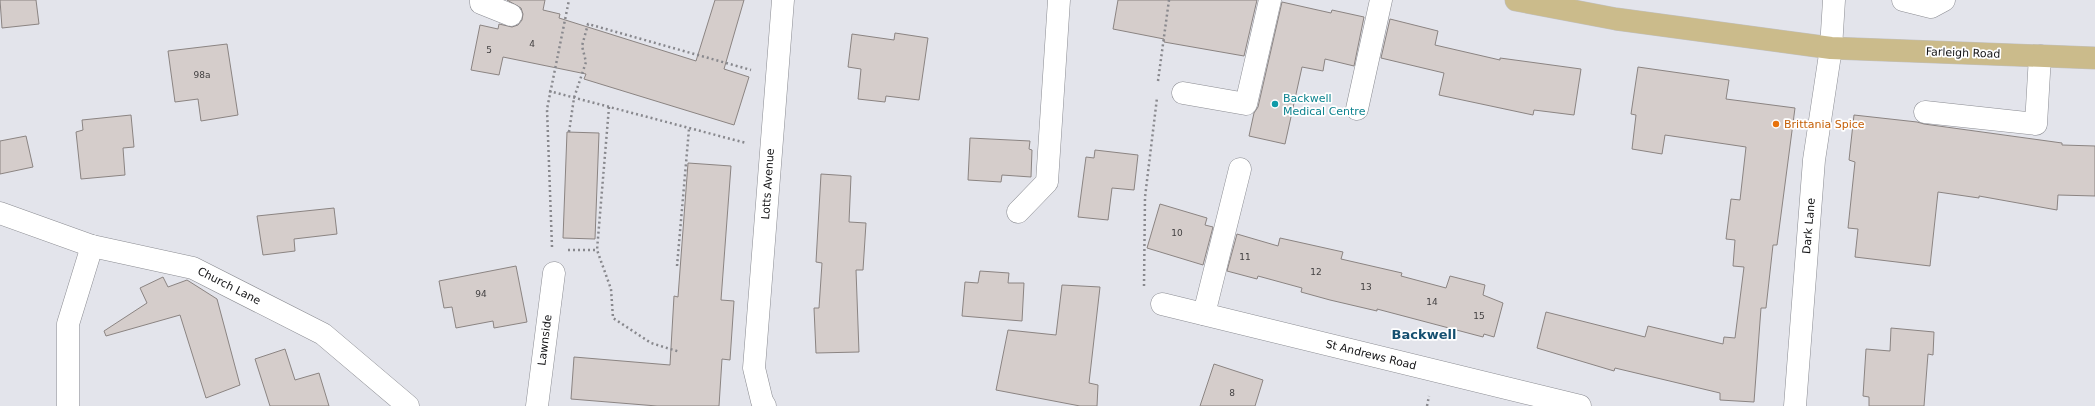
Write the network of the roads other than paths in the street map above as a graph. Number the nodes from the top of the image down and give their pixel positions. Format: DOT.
graph roads {
  1 [pos="481,0"];
  2 [pos="783,0"];
  3 [pos="1059,0"];
  4 [pos="1270,0"];
  5 [pos="1380,0"];
  6 [pos="1516,0"];
  7 [pos="1834,0"];
  8 [pos="1903,0"];
  9 [pos="1944,0"];
  10 [pos="511,15"];
  11 [pos="1831,48"];
  12 [pos="2040,56"];
  13 [pos="2095,58"];
  14 [pos="1183,93"];
  15 [pos="1357,109"];
  16 [pos="1925,112"];
  17 [pos="1240,169"];
  18 [pos="1018,212"];
  19 [pos="0,213"];
  20 [pos="92,246"];
  21 [pos="554,273"];
  22 [pos="1162,304"];
  23 [pos="1204,314"];
  24 [pos="68,406"];
  25 [pos="408,406"];
  26 [pos="537,406"];
  27 [pos="765,406"];
  28 [pos="1580,406"];
  29 [pos="1795,406"];
  1 -- 10 [label="street"];
  2 -- 27 [label="street, Lotts Avenue"];
  3 -- 18 [label="street"];
  4 -- 14 [label="street"];
  5 -- 15 [label="street"];
  6 -- 11 [label="main road, Farleigh Road"];
  7 -- 11 [label="street, Dark Lane"];
  8 -- 9 [label="street"];
  11 -- 12 [label="main road, Farleigh Road"];
  11 -- 29 [label="street, Dark Lane"];
  12 -- 13 [label="main road, Farleigh Road"];
  12 -- 16 [label="street"];
  17 -- 23 [label="street"];
  19 -- 20 [label="street, Church Lane"];
  20 -- 24 [label="street"];
  20 -- 25 [label="street, Church Lane"];
  21 -- 26 [label="street, Lawnside"];
  22 -- 23 [label="street, St Andrews Road"];
  23 -- 28 [label="street, St Andrews Road"];
}
